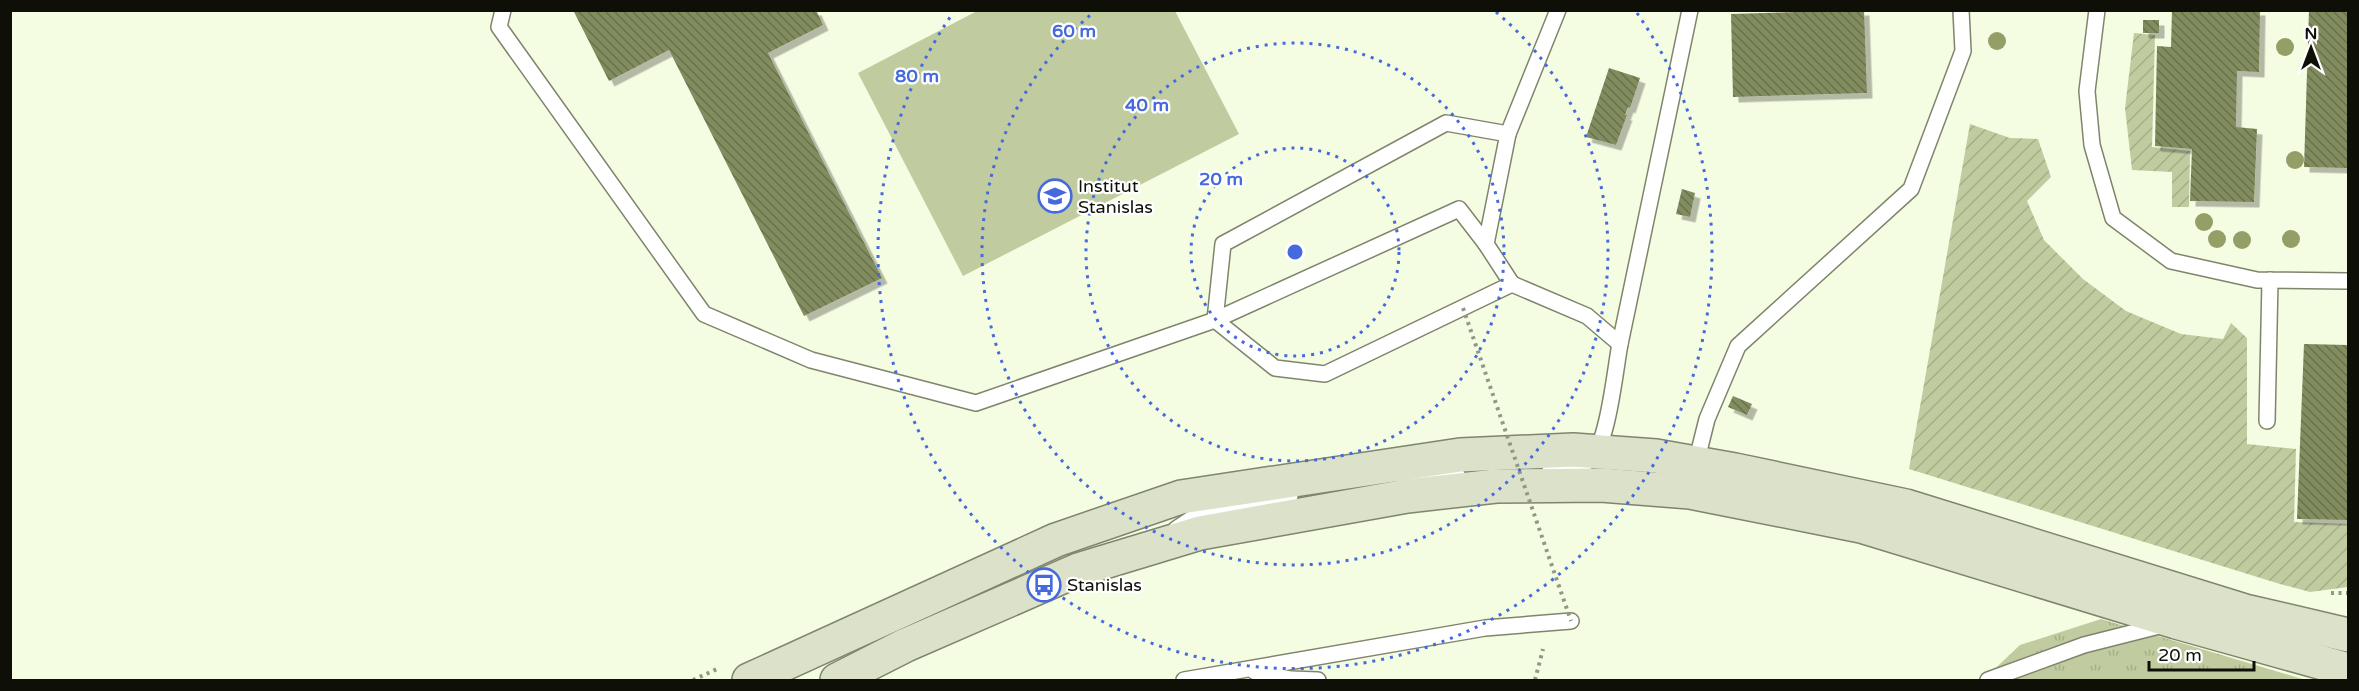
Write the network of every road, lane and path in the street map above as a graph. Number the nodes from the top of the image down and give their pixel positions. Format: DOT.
graph roads {
  1 [pos="503,10"];
  2 [pos="1557,10"];
  3 [pos="1690,10"];
  4 [pos="1961,10"];
  5 [pos="2097,10"];
  6 [pos="1508,134"];
  7 [pos="1486,244"];
  8 [pos="2270,280"];
  9 [pos="2349,281"];
  10 [pos="1512,284"];
  11 [pos="1463,308"];
  12 [pos="1215,320"];
  13 [pos="1620,344"];
  14 [pos="2267,421"];
  15 [pos="1598,451"];
  16 [pos="1696,463"];
  17 [pos="1395,481"];
  18 [pos="1361,485"];
  19 [pos="1146,549"];
  20 [pos="1571,621"];
  21 [pos="2176,622"];
  22 [pos="2349,635"];
  23 [pos="1246,670"];
  24 [pos="2349,670"];
  25 [pos="749,681"];
  26 [pos="837,681"];
  27 [pos="1184,681"];
  28 [pos="1318,681"];
  29 [pos="1988,681"];
  1 -- 12 [label="lane"];
  2 -- 6 [label="lane"];
  3 -- 13 [label="lane"];
  4 -- 16 [label="lane"];
  5 -- 8 [label="lane"];
  6 -- 7 [label="lane"];
  6 -- 12 [label="lane"];
  7 -- 10 [label="lane"];
  7 -- 12 [label="lane"];
  8 -- 9 [label="lane"];
  8 -- 14 [label="lane"];
  10 -- 11 [label="lane"];
  10 -- 13 [label="lane"];
  11 -- 12 [label="lane"];
  11 -- 20 [label="path, bridge"];
  13 -- 15 [label="lane"];
  15 -- 16 [label="main road"];
  15 -- 17 [label="lane"];
  15 -- 25 [label="main road"];
  16 -- 22 [label="main road"];
  18 -- 19 [label="lane"];
  19 -- 21 [label="main road"];
  19 -- 26 [label="main road"];
  20 -- 23 [label="lane"];
  21 -- 24 [label="main road"];
  21 -- 29 [label="lane"];
  23 -- 27 [label="lane"];
  23 -- 28 [label="lane"];
}
